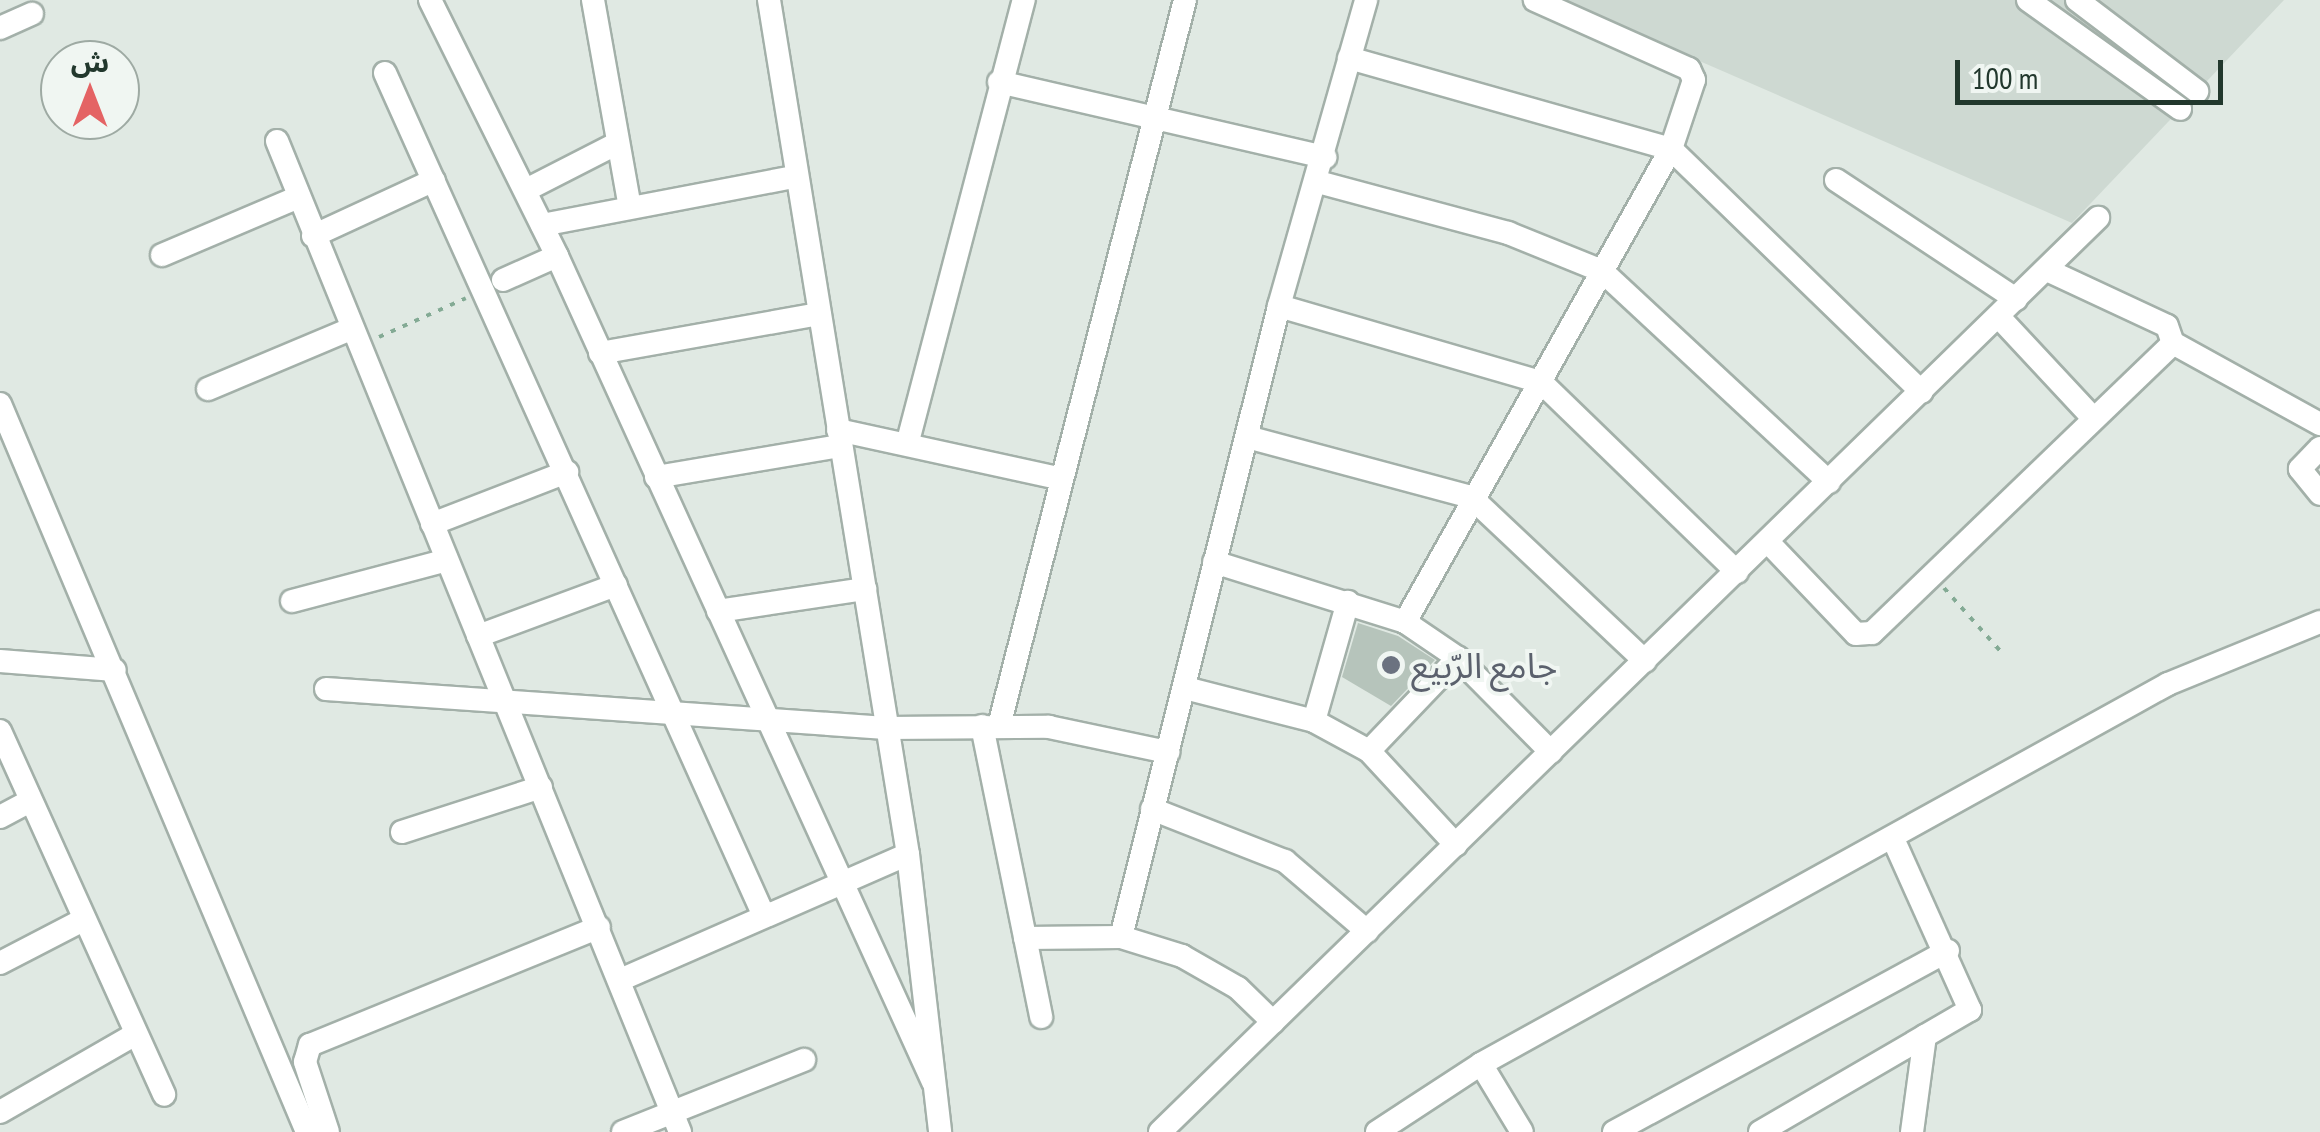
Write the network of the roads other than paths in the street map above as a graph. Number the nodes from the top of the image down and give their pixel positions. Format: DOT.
graph roads {
  1 [pos="430,0"];
  2 [pos="592,0"];
  3 [pos="769,0"];
  4 [pos="1024,0"];
  5 [pos="1184,0"];
  6 [pos="1366,0"];
  7 [pos="1535,0"];
  8 [pos="2028,0"];
  9 [pos="2077,0"];
  10 [pos="32,14"];
  11 [pos="0,28"];
  12 [pos="1349,58"];
  13 [pos="385,73"];
  14 [pos="999,82"];
  15 [pos="2197,91"];
  16 [pos="2180,109"];
  17 [pos="1153,116"];
  18 [pos="277,140"];
  19 [pos="616,144"];
  20 [pos="1671,149"];
  21 [pos="1325,157"];
  22 [pos="793,177"];
  23 [pos="434,180"];
  24 [pos="1836,180"];
  25 [pos="1318,182"];
  26 [pos="526,190"];
  27 [pos="296,198"];
  28 [pos="629,202"];
  29 [pos="2098,218"];
  30 [pos="542,225"];
  31 [pos="313,236"];
  32 [pos="162,255"];
  33 [pos="557,256"];
  34 [pos="2047,270"];
  35 [pos="1602,271"];
  36 [pos="493,285"];
  37 [pos="2016,298"];
  38 [pos="1279,306"];
  39 [pos="820,314"];
  40 [pos="1998,316"];
  41 [pos="355,337"];
  42 [pos="2173,343"];
  43 [pos="600,353"];
  44 [pos="1541,382"];
  45 [pos="208,388"];
  46 [pos="1922,392"];
  47 [pos="0,404"];
  48 [pos="2093,418"];
  49 [pos="2320,424"];
  50 [pos="1248,437"];
  51 [pos="839,438"];
  52 [pos="908,440"];
  53 [pos="2320,448"];
  54 [pos="568,472"];
  55 [pos="656,476"];
  56 [pos="1058,478"];
  57 [pos="1829,482"];
  58 [pos="2320,494"];
  59 [pos="1472,497"];
  60 [pos="432,524"];
  61 [pos="1768,542"];
  62 [pos="448,560"];
  63 [pos="1214,562"];
  64 [pos="1737,572"];
  65 [pos="616,585"];
  66 [pos="865,589"];
  67 [pos="292,601"];
  68 [pos="1348,602"];
  69 [pos="718,611"];
  70 [pos="1405,622"];
  71 [pos="2320,622"];
  72 [pos="478,636"];
  73 [pos="1458,658"];
  74 [pos="1645,661"];
  75 [pos="0,662"];
  76 [pos="115,670"];
  77 [pos="1185,688"];
  78 [pos="326,689"];
  79 [pos="505,701"];
  80 [pos="676,716"];
  81 [pos="768,721"];
  82 [pos="1314,721"];
  83 [pos="990,726"];
  84 [pos="886,728"];
  85 [pos="0,731"];
  86 [pos="1369,751"];
  87 [pos="1168,752"];
  88 [pos="1551,752"];
  89 [pos="541,787"];
  90 [pos="30,802"];
  91 [pos="1152,810"];
  92 [pos="0,817"];
  93 [pos="402,832"];
  94 [pos="1893,839"];
  95 [pos="1456,844"];
  96 [pos="908,854"];
  97 [pos="841,884"];
  98 [pos="764,916"];
  99 [pos="81,921"];
  100 [pos="599,928"];
  101 [pos="1368,931"];
  102 [pos="1121,937"];
  103 [pos="1025,938"];
  104 [pos="1948,951"];
  105 [pos="0,964"];
  106 [pos="620,980"];
  107 [pos="1040,1016"];
  108 [pos="1274,1022"];
  109 [pos="134,1035"];
  110 [pos="1924,1036"];
  111 [pos="804,1060"];
  112 [pos="1481,1064"];
  113 [pos="933,1082"];
  114 [pos="164,1095"];
  115 [pos="0,1112"];
  116 [pos="678,1124"];
  117 [pos="306,1132"];
  118 [pos="328,1132"];
  119 [pos="623,1132"];
  120 [pos="940,1132"];
  121 [pos="1160,1132"];
  122 [pos="1377,1132"];
  123 [pos="1522,1132"];
  124 [pos="1614,1132"];
  125 [pos="1760,1132"];
  126 [pos="1912,1132"];
  1 -- 26 [label="street"];
  2 -- 19 [label="street"];
  3 -- 22 [label="street"];
  4 -- 14 [label="street"];
  5 -- 17 [label="street"];
  6 -- 12 [label="street"];
  7 -- 20 [label="street"];
  8 -- 16 [label="street"];
  9 -- 15 [label="street"];
  10 -- 11 [label="street"];
  12 -- 20 [label="street"];
  12 -- 21 [label="street"];
  13 -- 23 [label="street"];
  14 -- 17 [label="street"];
  14 -- 52 [label="street"];
  17 -- 21 [label="street"];
  17 -- 56 [label="street"];
  18 -- 27 [label="street"];
  19 -- 26 [label="street"];
  19 -- 28 [label="street"];
  20 -- 35 [label="street"];
  20 -- 46 [label="street"];
  21 -- 25 [label="street"];
  22 -- 28 [label="street"];
  22 -- 39 [label="street"];
  23 -- 31 [label="street"];
  23 -- 36 [label="street"];
  24 -- 37 [label="street"];
  25 -- 35 [label="street"];
  25 -- 38 [label="street"];
  26 -- 30 [label="street"];
  27 -- 31 [label="street"];
  27 -- 32 [label="street"];
  28 -- 30 [label="street"];
  29 -- 34 [label="street"];
  30 -- 33 [label="street"];
  31 -- 41 [label="street"];
  33 -- 36 [label="street"];
  33 -- 43 [label="street"];
  34 -- 37 [label="street"];
  34 -- 42 [label="street"];
  35 -- 44 [label="street"];
  35 -- 57 [label="street"];
  36 -- 54 [label="street"];
  37 -- 40 [label="street"];
  38 -- 44 [label="street"];
  38 -- 50 [label="street"];
  39 -- 43 [label="street"];
  39 -- 51 [label="street"];
  40 -- 46 [label="street"];
  40 -- 48 [label="street"];
  41 -- 45 [label="street"];
  41 -- 60 [label="street"];
  42 -- 48 [label="street"];
  42 -- 49 [label="street"];
  43 -- 55 [label="street"];
  44 -- 59 [label="street"];
  44 -- 64 [label="street"];
  46 -- 57 [label="street"];
  47 -- 76 [label="street"];
  48 -- 61 [label="street"];
  50 -- 59 [label="street"];
  50 -- 63 [label="street"];
  51 -- 52 [label="street"];
  51 -- 55 [label="street"];
  51 -- 66 [label="street"];
  52 -- 56 [label="street"];
  53 -- 58 [label="street"];
  54 -- 60 [label="street"];
  54 -- 65 [label="street"];
  55 -- 69 [label="street"];
  56 -- 83 [label="street"];
  57 -- 61 [label="street"];
  59 -- 70 [label="street"];
  59 -- 74 [label="street"];
  60 -- 62 [label="street"];
  61 -- 64 [label="street"];
  62 -- 67 [label="street"];
  62 -- 72 [label="street"];
  63 -- 68 [label="street"];
  63 -- 77 [label="street"];
  64 -- 74 [label="street"];
  65 -- 72 [label="street"];
  65 -- 80 [label="street"];
  66 -- 69 [label="street"];
  66 -- 84 [label="street"];
  68 -- 70 [label="street"];
  68 -- 82 [label="street"];
  69 -- 81 [label="street"];
  70 -- 73 [label="street"];
  71 -- 94 [label="street"];
  72 -- 79 [label="street"];
  73 -- 86 [label="street"];
  73 -- 88 [label="street"];
  74 -- 88 [label="street"];
  75 -- 76 [label="street"];
  76 -- 117 [label="street"];
  77 -- 82 [label="street"];
  77 -- 87 [label="street"];
  78 -- 79 [label="street"];
  79 -- 80 [label="street"];
  79 -- 89 [label="street"];
  80 -- 81 [label="street"];
  80 -- 98 [label="street"];
  81 -- 84 [label="street"];
  81 -- 97 [label="street"];
  82 -- 86 [label="street"];
  83 -- 84 [label="street"];
  83 -- 87 [label="street"];
  83 -- 103 [label="street"];
  84 -- 96 [label="street"];
  85 -- 90 [label="street"];
  86 -- 95 [label="street"];
  87 -- 91 [label="street"];
  88 -- 95 [label="street"];
  89 -- 93 [label="street"];
  89 -- 100 [label="street"];
  90 -- 92 [label="street"];
  90 -- 99 [label="street"];
  91 -- 101 [label="street"];
  91 -- 102 [label="street"];
  94 -- 104 [label="street"];
  94 -- 112 [label="street"];
  95 -- 101 [label="street"];
  96 -- 97 [label="street"];
  96 -- 113 [label="street"];
  97 -- 98 [label="street"];
  97 -- 113 [label="street"];
  98 -- 106 [label="street"];
  99 -- 105 [label="street"];
  99 -- 109 [label="street"];
  100 -- 106 [label="street"];
  100 -- 118 [label="street"];
  101 -- 108 [label="street"];
  102 -- 103 [label="street"];
  102 -- 108 [label="street"];
  103 -- 107 [label="street"];
  104 -- 110 [label="street"];
  104 -- 124 [label="street"];
  106 -- 116 [label="street"];
  108 -- 121 [label="street"];
  109 -- 114 [label="street"];
  109 -- 115 [label="street"];
  110 -- 125 [label="street"];
  110 -- 126 [label="street"];
  111 -- 116 [label="street"];
  112 -- 122 [label="street"];
  112 -- 123 [label="street"];
  113 -- 120 [label="street"];
  116 -- 119 [label="street"];
}
